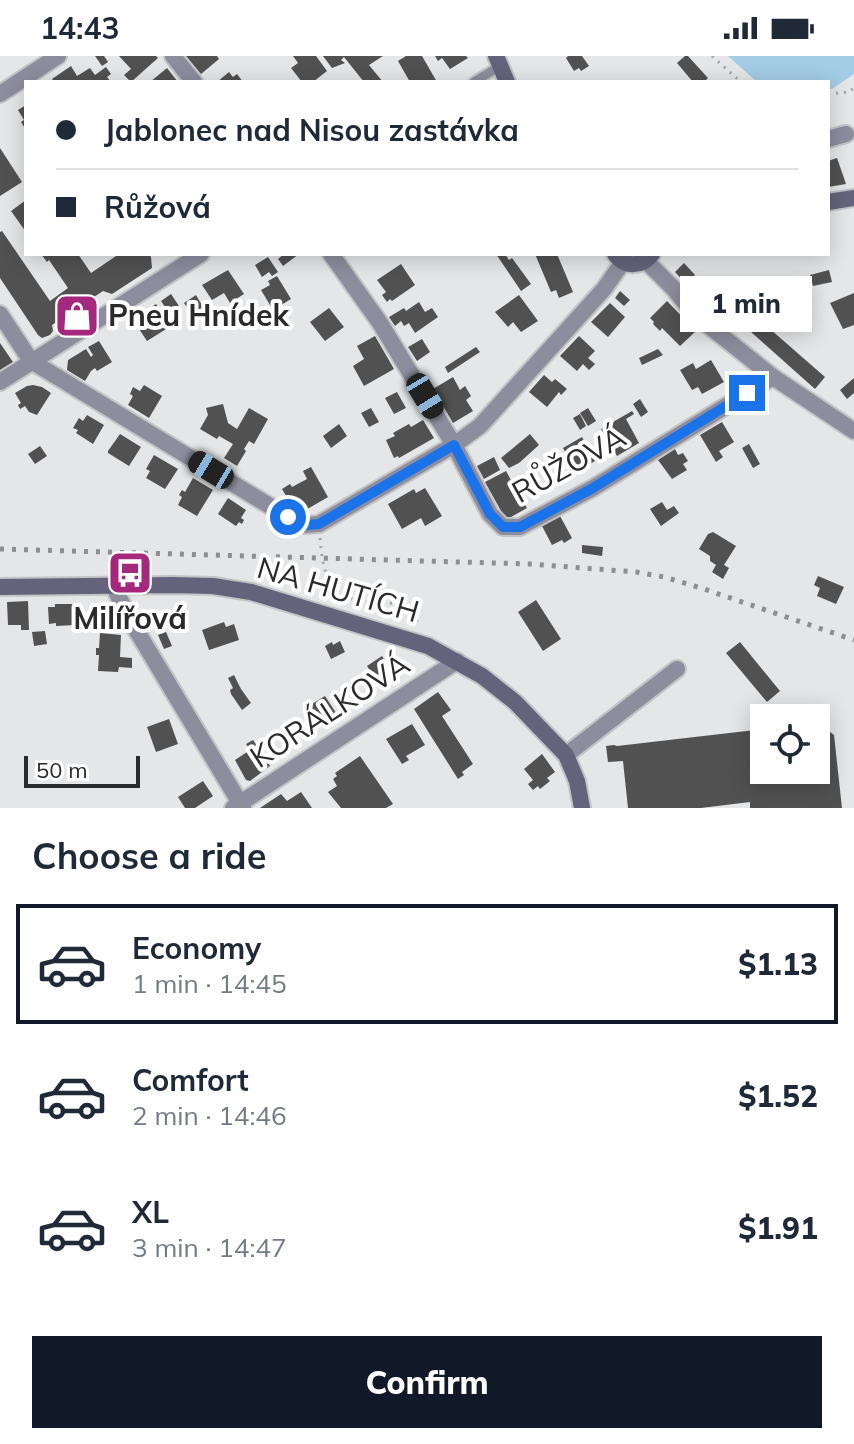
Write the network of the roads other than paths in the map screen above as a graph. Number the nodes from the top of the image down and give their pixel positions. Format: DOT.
graph roads {
  1 [pos="58,56"];
  2 [pos="173,56"];
  3 [pos="498,61"];
  4 [pos="192,80"];
  5 [pos="476,80"];
  6 [pos="506,80"];
  7 [pos="0,94"];
  8 [pos="846,134"];
  9 [pos="830,138"];
  10 [pos="854,198"];
  11 [pos="830,202"];
  12 [pos="198,256"];
  13 [pos="332,256"];
  14 [pos="649,257"];
  15 [pos="619,258"];
  16 [pos="0,314"];
  17 [pos="31,361"];
  18 [pos="773,377"];
  19 [pos="0,382"];
  20 [pos="854,431"];
  21 [pos="454,445"];
  22 [pos="113,585"];
  23 [pos="0,587"];
  24 [pos="457,661"];
  25 [pos="677,669"];
  26 [pos="566,755"];
  27 [pos="239,806"];
  28 [pos="582,808"];
  1 -- 7 [label="street"];
  2 -- 4 [label="street"];
  3 -- 5 [label="lane"];
  3 -- 6 [label="street"];
  8 -- 9 [label="street"];
  10 -- 11 [label="street"];
  12 -- 17 [label="street"];
  13 -- 21 [label="street, RŮŽOVÁ"];
  14 -- 15 [label="street"];
  14 -- 18 [label="street"];
  15 -- 21 [label="street"];
  16 -- 17 [label="street"];
  17 -- 19 [label="street"];
  17 -- 21 [label="street"];
  18 -- 20 [label="street"];
  18 -- 21 [label="street, RŮŽOVÁ"];
  22 -- 23 [label="street, NA HUTÍCH"];
  22 -- 24 [label="street, NA HUTÍCH"];
  22 -- 27 [label="street"];
  24 -- 26 [label="street, NA HUTÍCH"];
  24 -- 27 [label="street, KORÁLKOVÁ"];
  25 -- 26 [label="street"];
  26 -- 28 [label="street, NA HUTÍCH"];
}
